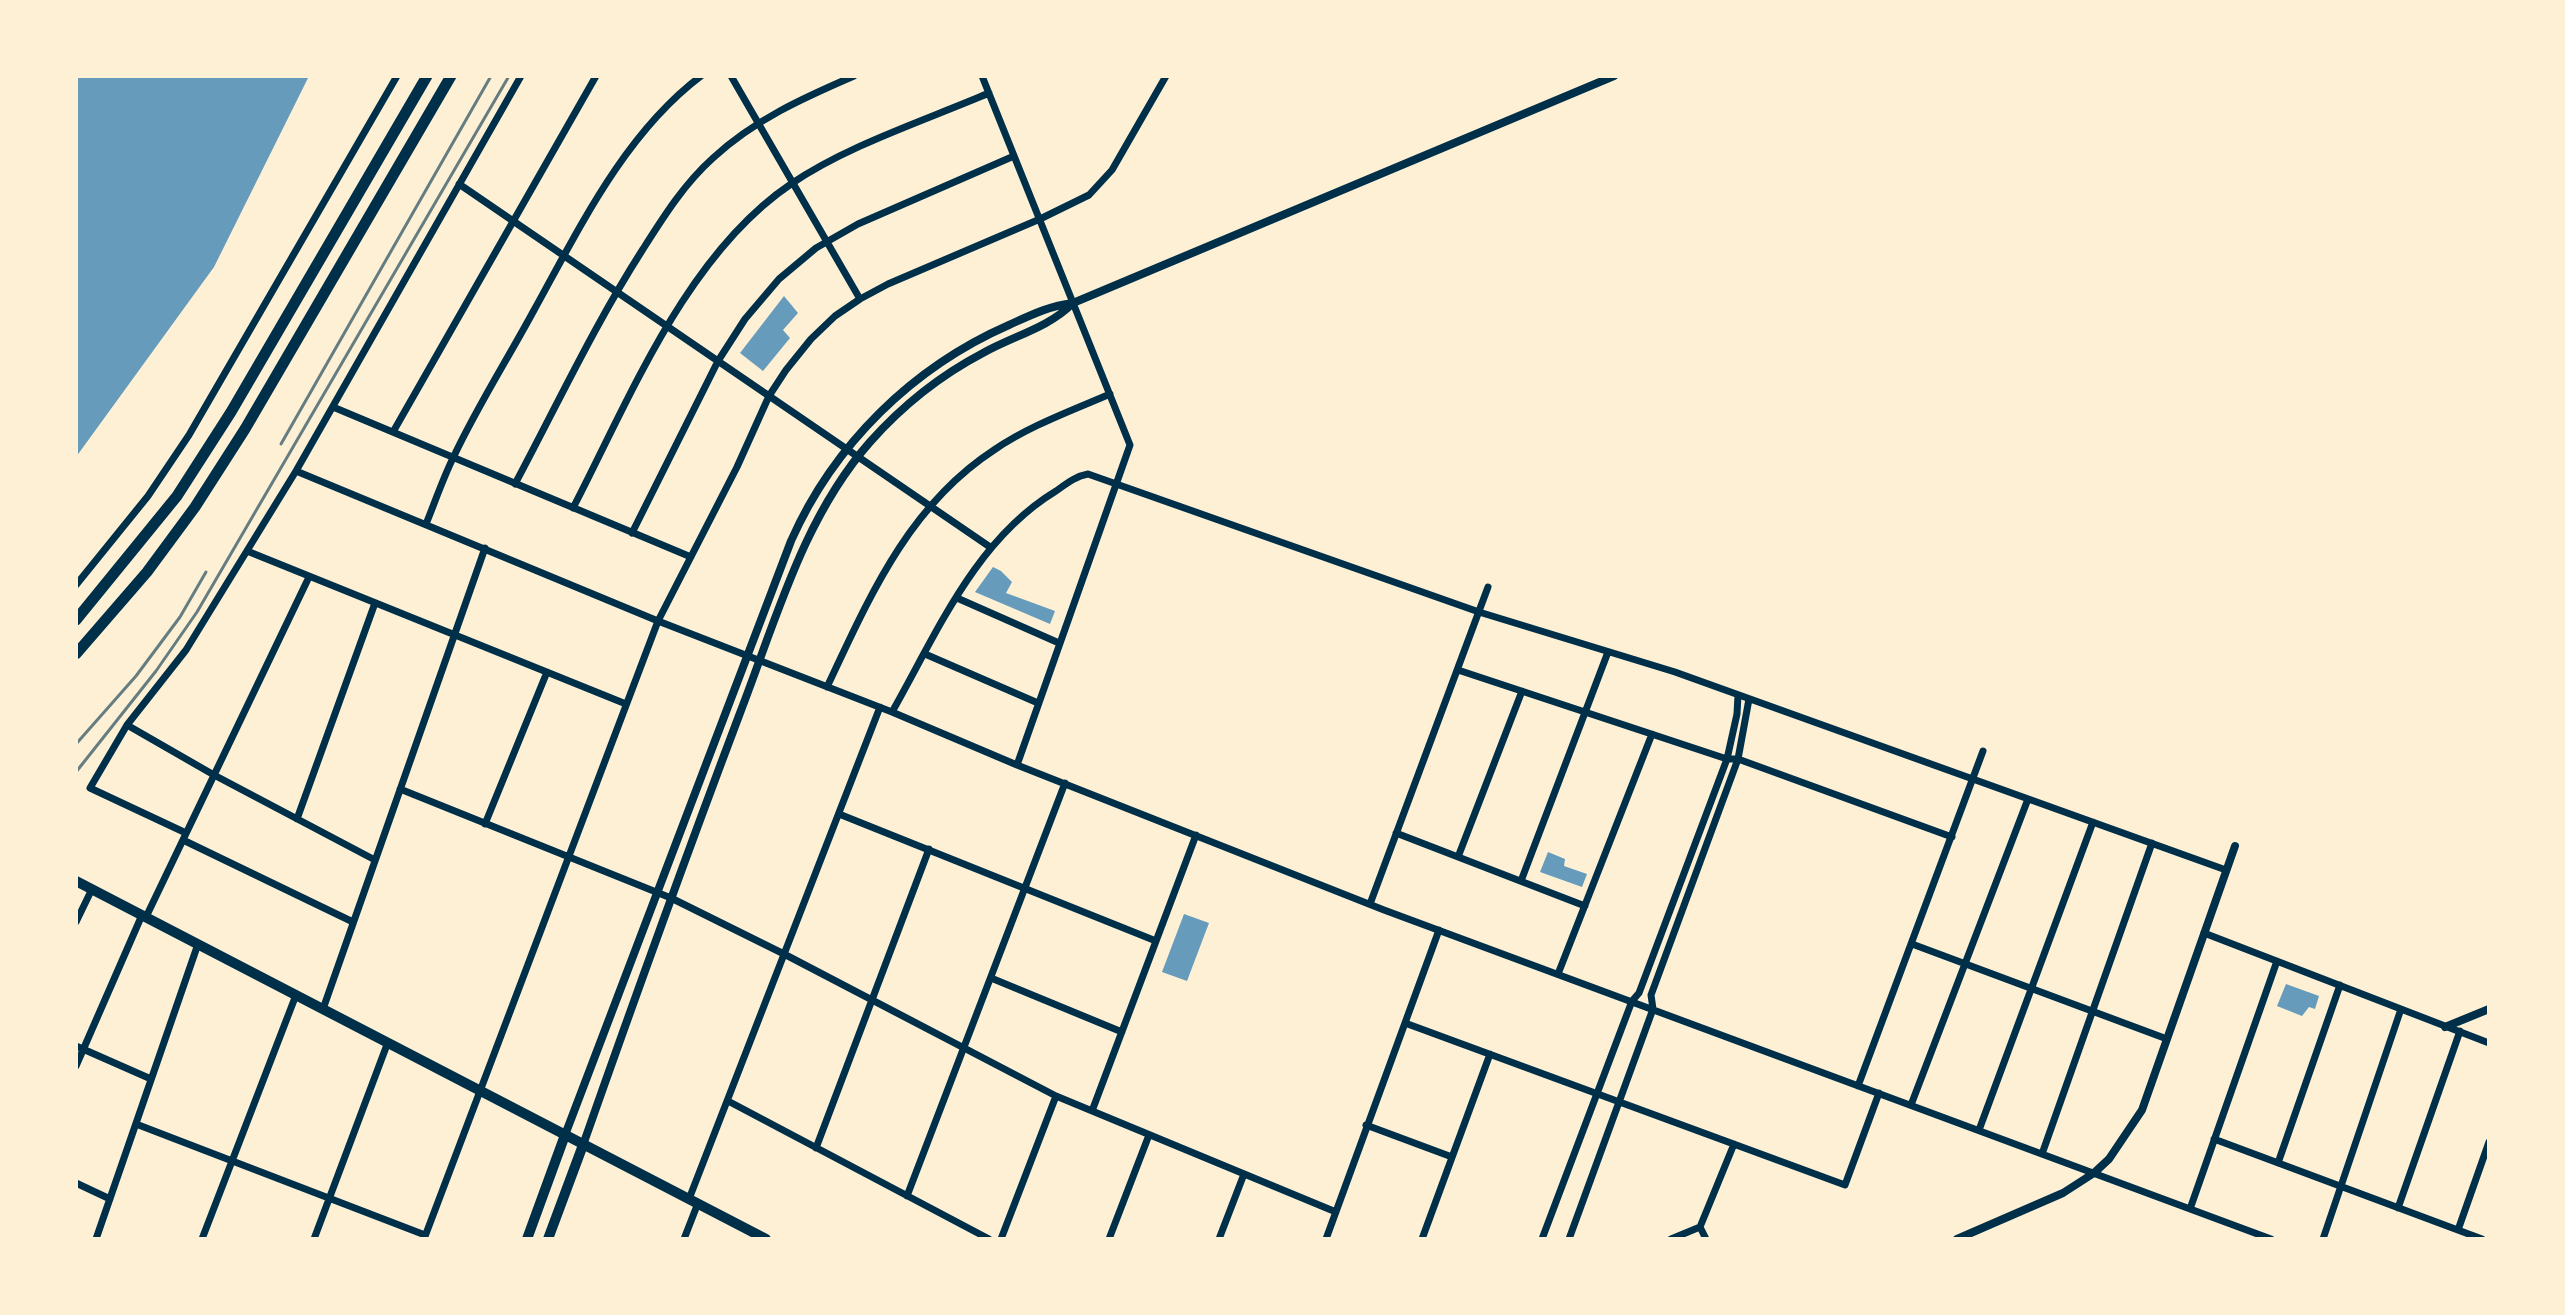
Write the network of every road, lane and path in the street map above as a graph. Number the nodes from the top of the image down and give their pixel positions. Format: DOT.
graph roads {
  1 [pos="397,76"];
  2 [pos="427,76"];
  3 [pos="451,76"];
  4 [pos="521,76"];
  5 [pos="596,76"];
  6 [pos="701,76"];
  7 [pos="731,76"];
  8 [pos="854,76"];
  9 [pos="982,76"];
  10 [pos="1166,76"];
  11 [pos="1614,76"];
  12 [pos="989,93"];
  13 [pos="758,123"];
  14 [pos="1014,156"];
  15 [pos="792,182"];
  16 [pos="459,184"];
  17 [pos="1040,219"];
  18 [pos="513,221"];
  19 [pos="827,242"];
  20 [pos="564,255"];
  21 [pos="616,291"];
  22 [pos="860,299"];
  23 [pos="1073,303"];
  24 [pos="667,326"];
  25 [pos="718,361"];
  26 [pos="1110,394"];
  27 [pos="769,396"];
  28 [pos="333,407"];
  29 [pos="393,432"];
  30 [pos="846,450"];
  31 [pos="453,457"];
  32 [pos="857,458"];
  33 [pos="296,471"];
  34 [pos="1116,483"];
  35 [pos="515,484"];
  36 [pos="929,506"];
  37 [pos="573,508"];
  38 [pos="426,524"];
  39 [pos="632,533"];
  40 [pos="990,547"];
  41 [pos="485,548"];
  42 [pos="247,551"];
  43 [pos="691,557"];
  44 [pos="309,577"];
  45 [pos="76,585"];
  46 [pos="1488,587"];
  47 [pos="957,598"];
  48 [pos="375,603"];
  49 [pos="1479,612"];
  50 [pos="76,620"];
  51 [pos="658,621"];
  52 [pos="455,634"];
  53 [pos="1059,643"];
  54 [pos="1608,652"];
  55 [pos="76,654"];
  56 [pos="925,654"];
  57 [pos="748,656"];
  58 [pos="760,660"];
  59 [pos="1458,670"];
  60 [pos="547,672"];
  61 [pos="827,687"];
  62 [pos="1522,691"];
  63 [pos="1738,695"];
  64 [pos="1749,699"];
  65 [pos="1038,703"];
  66 [pos="626,704"];
  67 [pos="880,707"];
  68 [pos="892,712"];
  69 [pos="1585,712"];
  70 [pos="127,725"];
  71 [pos="1652,734"];
  72 [pos="1983,751"];
  73 [pos="1727,759"];
  74 [pos="1738,759"];
  75 [pos="1017,765"];
  76 [pos="214,775"];
  77 [pos="1972,779"];
  78 [pos="1065,783"];
  79 [pos="400,789"];
  80 [pos="2028,799"];
  81 [pos="839,814"];
  82 [pos="297,819"];
  83 [pos="2093,822"];
  84 [pos="485,824"];
  85 [pos="1396,833"];
  86 [pos="1196,835"];
  87 [pos="184,837"];
  88 [pos="1952,837"];
  89 [pos="2152,843"];
  90 [pos="2235,846"];
  91 [pos="929,849"];
  92 [pos="1458,857"];
  93 [pos="568,858"];
  94 [pos="375,860"];
  95 [pos="2226,870"];
  96 [pos="76,881"];
  97 [pos="1521,881"];
  98 [pos="92,889"];
  99 [pos="1025,889"];
  100 [pos="657,892"];
  101 [pos="671,898"];
  102 [pos="1370,904"];
  103 [pos="1585,906"];
  104 [pos="144,916"];
  105 [pos="76,922"];
  106 [pos="353,922"];
  107 [pos="1439,930"];
  108 [pos="2204,933"];
  109 [pos="1156,941"];
  110 [pos="198,944"];
  111 [pos="1912,944"];
  112 [pos="784,954"];
  113 [pos="2277,961"];
  114 [pos="1965,964"];
  115 [pos="1558,974"];
  116 [pos="991,978"];
  117 [pos="2340,985"];
  118 [pos="2033,989"];
  119 [pos="296,995"];
  120 [pos="873,1000"];
  121 [pos="1632,1001"];
  122 [pos="323,1009"];
  123 [pos="1653,1009"];
  124 [pos="2401,1009"];
  125 [pos="2489,1009"];
  126 [pos="2092,1011"];
  127 [pos="1405,1023"];
  128 [pos="2445,1027"];
  129 [pos="2460,1031"];
  130 [pos="1122,1032"];
  131 [pos="2167,1039"];
  132 [pos="388,1042"];
  133 [pos="2489,1043"];
  134 [pos="80,1048"];
  135 [pos="964,1048"];
  136 [pos="1490,1054"];
  137 [pos="76,1066"];
  138 [pos="151,1079"];
  139 [pos="1858,1086"];
  140 [pos="480,1090"];
  141 [pos="1879,1093"];
  142 [pos="1597,1094"];
  143 [pos="1056,1096"];
  144 [pos="728,1101"];
  145 [pos="1619,1101"];
  146 [pos="1911,1105"];
  147 [pos="1092,1111"];
  148 [pos="136,1124"];
  149 [pos="1366,1125"];
  150 [pos="1979,1130"];
  151 [pos="565,1135"];
  152 [pos="1149,1135"];
  153 [pos="2214,1139"];
  154 [pos="2489,1142"];
  155 [pos="1734,1144"];
  156 [pos="583,1145"];
  157 [pos="816,1148"];
  158 [pos="2042,1154"];
  159 [pos="1452,1157"];
  160 [pos="232,1160"];
  161 [pos="2278,1163"];
  162 [pos="2094,1173"];
  163 [pos="1244,1174"];
  164 [pos="76,1183"];
  165 [pos="2341,1187"];
  166 [pos="907,1196"];
  167 [pos="329,1198"];
  168 [pos="110,1199"];
  169 [pos="694,1201"];
  170 [pos="2398,1208"];
  171 [pos="2190,1209"];
  172 [pos="1336,1212"];
  173 [pos="1700,1227"];
  174 [pos="2458,1230"];
  175 [pos="424,1237"];
  176 [pos="1969,1237"];
  177 [pos="96,1239"];
  178 [pos="202,1239"];
  179 [pos="314,1239"];
  180 [pos="527,1239"];
  181 [pos="548,1239"];
  182 [pos="684,1239"];
  183 [pos="766,1239"];
  184 [pos="989,1239"];
  185 [pos="1001,1239"];
  186 [pos="1109,1239"];
  187 [pos="1219,1239"];
  188 [pos="1326,1239"];
  189 [pos="1422,1239"];
  190 [pos="1542,1239"];
  191 [pos="1569,1239"];
  192 [pos="1671,1239"];
  193 [pos="1706,1239"];
  194 [pos="1957,1239"];
  195 [pos="2271,1239"];
  196 [pos="2323,1239"];
  197 [pos="2482,1239"];
  1 -- 45 [label="street"];
  2 -- 50 [label="highway"];
  3 -- 55 [label="highway"];
  4 -- 16 [label="street"];
  5 -- 18 [label="street"];
  6 -- 20 [label="street"];
  7 -- 13 [label="street"];
  8 -- 13 [label="street"];
  9 -- 12 [label="street"];
  10 -- 17 [label="street"];
  11 -- 23 [label="street"];
  12 -- 14 [label="street"];
  12 -- 15 [label="street"];
  13 -- 15 [label="street"];
  13 -- 21 [label="street"];
  14 -- 17 [label="street"];
  14 -- 19 [label="street"];
  15 -- 19 [label="street"];
  15 -- 24 [label="street"];
  16 -- 18 [label="street"];
  16 -- 28 [label="street"];
  17 -- 22 [label="street"];
  17 -- 23 [label="street"];
  18 -- 20 [label="street"];
  18 -- 29 [label="street"];
  19 -- 22 [label="street"];
  19 -- 25 [label="street"];
  20 -- 21 [label="street"];
  20 -- 31 [label="street"];
  21 -- 24 [label="street"];
  21 -- 35 [label="street"];
  22 -- 27 [label="street"];
  23 -- 26 [label="street"];
  23 -- 30 [label="street"];
  23 -- 32 [label="street"];
  24 -- 25 [label="street"];
  24 -- 37 [label="street"];
  25 -- 27 [label="street"];
  25 -- 39 [label="street"];
  26 -- 34 [label="street"];
  26 -- 36 [label="street"];
  27 -- 30 [label="street"];
  27 -- 43 [label="street"];
  28 -- 29 [label="street"];
  28 -- 33 [label="street"];
  29 -- 31 [label="street"];
  30 -- 32 [label="street"];
  30 -- 57 [label="street"];
  31 -- 35 [label="street"];
  31 -- 38 [label="street"];
  32 -- 36 [label="street"];
  32 -- 58 [label="street"];
  33 -- 38 [label="street"];
  33 -- 42 [label="street"];
  34 -- 40 [label="street"];
  34 -- 49 [label="street"];
  34 -- 53 [label="street"];
  35 -- 37 [label="street"];
  36 -- 40 [label="street"];
  36 -- 61 [label="street"];
  37 -- 39 [label="street"];
  38 -- 41 [label="street"];
  39 -- 43 [label="street"];
  40 -- 47 [label="street"];
  41 -- 51 [label="street"];
  41 -- 52 [label="street"];
  42 -- 44 [label="street"];
  42 -- 70 [label="street"];
  43 -- 51 [label="street"];
  44 -- 48 [label="street"];
  44 -- 76 [label="street"];
  46 -- 49 [label="street"];
  47 -- 53 [label="street"];
  47 -- 56 [label="street"];
  48 -- 52 [label="street"];
  48 -- 82 [label="street"];
  49 -- 54 [label="street"];
  49 -- 59 [label="street"];
  51 -- 57 [label="street"];
  51 -- 66 [label="street"];
  52 -- 60 [label="street"];
  52 -- 79 [label="street"];
  53 -- 65 [label="street"];
  54 -- 63 [label="street"];
  54 -- 69 [label="street"];
  56 -- 65 [label="street"];
  56 -- 68 [label="street"];
  57 -- 58 [label="street"];
  57 -- 100 [label="street"];
  58 -- 61 [label="street"];
  58 -- 101 [label="street"];
  59 -- 62 [label="street"];
  59 -- 85 [label="street"];
  60 -- 66 [label="street"];
  60 -- 84 [label="street"];
  61 -- 67 [label="street"];
  62 -- 69 [label="street"];
  62 -- 92 [label="street"];
  63 -- 64 [label="street"];
  63 -- 73 [label="street"];
  64 -- 74 [label="street"];
  64 -- 77 [label="street"];
  65 -- 75 [label="street"];
  66 -- 93 [label="street"];
  67 -- 68 [label="street"];
  67 -- 81 [label="street"];
  68 -- 75 [label="street"];
  69 -- 71 [label="street"];
  69 -- 97 [label="street"];
  70 -- 76 [label="street"];
  70 -- 87 [label="street"];
  71 -- 73 [label="street"];
  71 -- 103 [label="street"];
  72 -- 77 [label="street"];
  73 -- 74 [label="street"];
  73 -- 121 [label="street"];
  74 -- 88 [label="street"];
  74 -- 123 [label="street"];
  75 -- 78 [label="street"];
  76 -- 82 [label="street"];
  76 -- 87 [label="street"];
  77 -- 80 [label="street"];
  77 -- 88 [label="street"];
  78 -- 86 [label="street"];
  78 -- 99 [label="street"];
  79 -- 84 [label="street"];
  79 -- 94 [label="street"];
  80 -- 83 [label="street"];
  80 -- 114 [label="street"];
  81 -- 91 [label="street"];
  81 -- 112 [label="street"];
  82 -- 94 [label="street"];
  83 -- 89 [label="street"];
  83 -- 118 [label="street"];
  84 -- 93 [label="street"];
  85 -- 92 [label="street"];
  85 -- 102 [label="street"];
  86 -- 102 [label="street"];
  86 -- 109 [label="street"];
  87 -- 104 [label="street"];
  87 -- 106 [label="street"];
  88 -- 111 [label="street"];
  89 -- 95 [label="street"];
  89 -- 126 [label="street"];
  90 -- 95 [label="street"];
  91 -- 99 [label="street"];
  91 -- 120 [label="street"];
  92 -- 97 [label="street"];
  93 -- 100 [label="street"];
  93 -- 140 [label="street"];
  94 -- 106 [label="street"];
  95 -- 108 [label="street"];
  96 -- 98 [label="main road"];
  97 -- 103 [label="street"];
  98 -- 104 [label="main road"];
  98 -- 105 [label="street"];
  99 -- 109 [label="street"];
  99 -- 116 [label="street"];
  100 -- 101 [label="street"];
  100 -- 151 [label="street"];
  101 -- 112 [label="street"];
  101 -- 156 [label="street"];
  102 -- 107 [label="street"];
  103 -- 115 [label="street"];
  104 -- 110 [label="main road"];
  104 -- 134 [label="street"];
  106 -- 122 [label="street"];
  107 -- 115 [label="street"];
  107 -- 127 [label="street"];
  108 -- 113 [label="street"];
  108 -- 131 [label="street"];
  109 -- 130 [label="street"];
  110 -- 119 [label="main road"];
  110 -- 138 [label="street"];
  111 -- 114 [label="street"];
  111 -- 139 [label="street"];
  112 -- 120 [label="street"];
  112 -- 144 [label="street"];
  113 -- 117 [label="street"];
  113 -- 153 [label="street"];
  114 -- 118 [label="street"];
  114 -- 146 [label="street"];
  115 -- 121 [label="street"];
  116 -- 130 [label="street"];
  116 -- 135 [label="street"];
  117 -- 124 [label="street"];
  117 -- 161 [label="street"];
  118 -- 126 [label="street"];
  118 -- 150 [label="street"];
  119 -- 122 [label="main road"];
  119 -- 160 [label="street"];
  120 -- 135 [label="street"];
  120 -- 157 [label="street"];
  121 -- 123 [label="street"];
  121 -- 142 [label="street"];
  122 -- 132 [label="main road"];
  123 -- 139 [label="street"];
  123 -- 145 [label="street"];
  124 -- 128 [label="street"];
  124 -- 165 [label="street"];
  125 -- 128 [label="street"];
  126 -- 131 [label="street"];
  126 -- 158 [label="street"];
  127 -- 136 [label="street"];
  127 -- 149 [label="street"];
  128 -- 129 [label="street"];
  129 -- 133 [label="street"];
  129 -- 170 [label="street"];
  130 -- 147 [label="street"];
  131 -- 162 [label="street"];
  132 -- 140 [label="main road"];
  132 -- 167 [label="street"];
  134 -- 137 [label="street"];
  134 -- 138 [label="street"];
  135 -- 143 [label="street"];
  135 -- 166 [label="street"];
  136 -- 142 [label="street"];
  136 -- 159 [label="street"];
  138 -- 148 [label="street"];
  139 -- 141 [label="street"];
  140 -- 151 [label="main road"];
  140 -- 175 [label="street"];
  141 -- 146 [label="street"];
  141 -- 155 [label="street"];
  142 -- 145 [label="street"];
  142 -- 190 [label="street"];
  143 -- 147 [label="street"];
  143 -- 185 [label="street"];
  144 -- 157 [label="street"];
  144 -- 169 [label="street"];
  145 -- 155 [label="street"];
  145 -- 191 [label="street"];
  146 -- 150 [label="street"];
  147 -- 152 [label="street"];
  148 -- 160 [label="street"];
  148 -- 168 [label="street"];
  149 -- 159 [label="street"];
  149 -- 172 [label="street"];
  150 -- 158 [label="street"];
  151 -- 156 [label="main road"];
  151 -- 180 [label="main road"];
  152 -- 163 [label="street"];
  152 -- 186 [label="street"];
  153 -- 161 [label="street"];
  153 -- 171 [label="street"];
  154 -- 174 [label="street"];
  155 -- 173 [label="street"];
  156 -- 169 [label="main road"];
  156 -- 181 [label="main road"];
  157 -- 166 [label="street"];
  158 -- 162 [label="street"];
  159 -- 189 [label="street"];
  160 -- 167 [label="street"];
  160 -- 178 [label="street"];
  161 -- 165 [label="street"];
  162 -- 171 [label="street"];
  162 -- 176 [label="street"];
  163 -- 172 [label="street"];
  163 -- 187 [label="street"];
  164 -- 168 [label="street"];
  165 -- 170 [label="street"];
  165 -- 196 [label="street"];
  166 -- 184 [label="street"];
  167 -- 175 [label="street"];
  167 -- 179 [label="street"];
  168 -- 177 [label="street"];
  169 -- 182 [label="street"];
  169 -- 183 [label="main road"];
  170 -- 174 [label="street"];
  171 -- 195 [label="street"];
  172 -- 188 [label="street"];
  173 -- 192 [label="street"];
  173 -- 193 [label="street"];
  174 -- 197 [label="street"];
  176 -- 194 [label="street"];
}
